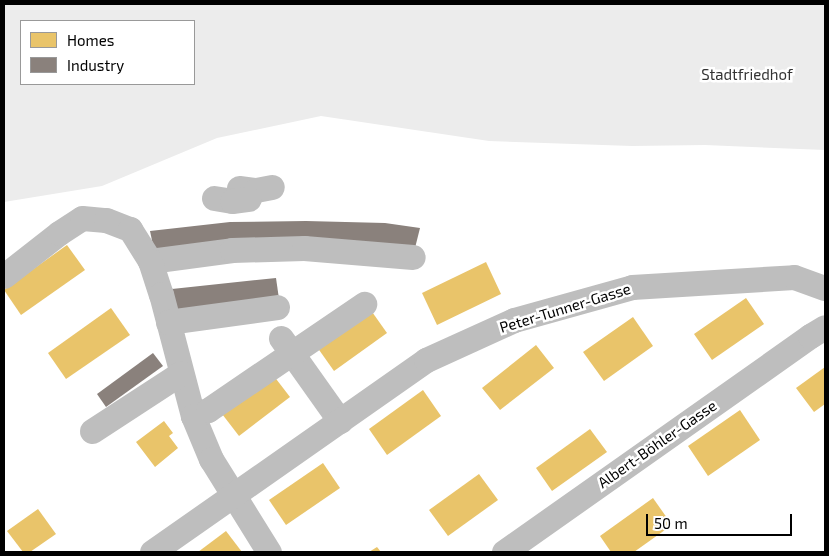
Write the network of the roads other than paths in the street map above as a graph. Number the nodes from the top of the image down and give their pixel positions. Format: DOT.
graph roads {
  1 [pos="272,187"];
  2 [pos="214,198"];
  3 [pos="413,257"];
  4 [pos="150,261"];
  5 [pos="4,276"];
  6 [pos="825,288"];
  7 [pos="364,304"];
  8 [pos="276,307"];
  9 [pos="168,322"];
  10 [pos="818,332"];
  11 [pos="286,346"];
  12 [pos="181,373"];
  13 [pos="193,416"];
  14 [pos="340,420"];
  15 [pos="92,432"];
  16 [pos="233,496"];
  17 [pos="152,552"];
  18 [pos="269,552"];
  19 [pos="504,552"];
  1 -- 2 [label="street"];
  3 -- 4 [label="street"];
  4 -- 5 [label="street"];
  4 -- 9 [label="street"];
  6 -- 14 [label="street, Peter-Tunner-Gasse"];
  7 -- 11 [label="street"];
  8 -- 9 [label="street"];
  9 -- 12 [label="street"];
  10 -- 19 [label="street, Albert-Böhler-Gasse"];
  11 -- 13 [label="street"];
  11 -- 14 [label="street"];
  12 -- 13 [label="street"];
  12 -- 15 [label="street"];
  13 -- 16 [label="street"];
  14 -- 16 [label="street, Peter-Tunner-Gasse"];
  16 -- 17 [label="street, Peter-Tunner-Gasse"];
  16 -- 18 [label="street"];
}
